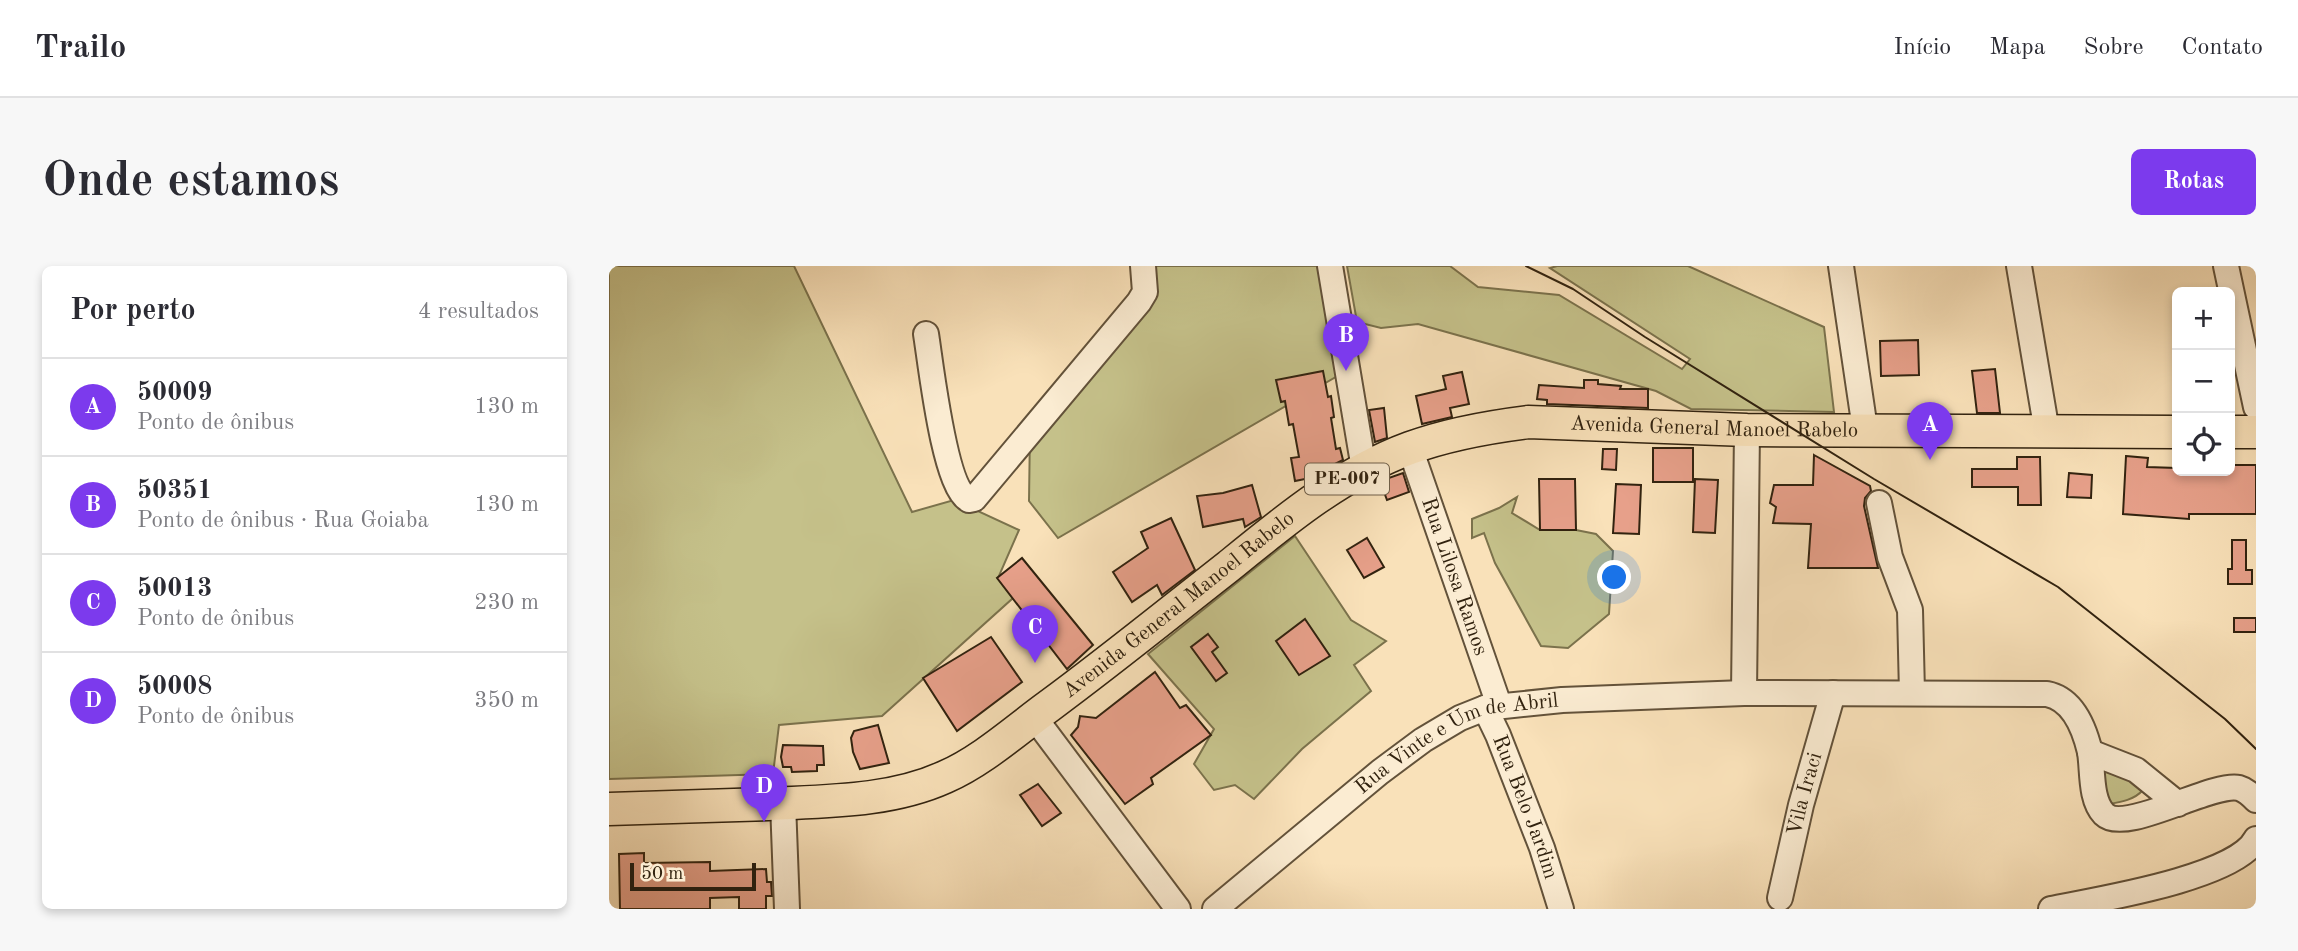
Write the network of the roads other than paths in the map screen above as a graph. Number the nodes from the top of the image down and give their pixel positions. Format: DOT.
graph roads {
  1 [pos="1143,266"];
  2 [pos="1330,266"];
  3 [pos="1842,266"];
  4 [pos="2019,266"];
  5 [pos="2226,266"];
  6 [pos="926,334"];
  7 [pos="2256,407"];
  8 [pos="1865,429"];
  9 [pos="1747,430"];
  10 [pos="2047,432"];
  11 [pos="2172,432"];
  12 [pos="2235,432"];
  13 [pos="2256,432"];
  14 [pos="1410,448"];
  15 [pos="1364,469"];
  16 [pos="1879,503"];
  17 [pos="1744,693"];
  18 [pos="1833,693"];
  19 [pos="1912,693"];
  20 [pos="1492,707"];
  21 [pos="1034,717"];
  22 [pos="2089,752"];
  23 [pos="2247,794"];
  24 [pos="783,803"];
  25 [pos="2178,804"];
  26 [pos="609,809"];
  27 [pos="2256,839"];
  28 [pos="1780,898"];
  29 [pos="2147,900"];
  30 [pos="787,909"];
  31 [pos="1178,909"];
  32 [pos="1215,909"];
  33 [pos="1562,909"];
  34 [pos="2051,909"];
  1 -- 6 [label="street"];
  2 -- 15 [label="street"];
  3 -- 8 [label="street"];
  4 -- 10 [label="street"];
  5 -- 7 [label="street"];
  8 -- 9 [label="main road, Avenida General Manoel Rabelo / PE-007"];
  8 -- 10 [label="main road, Avenida General Manoel Rabelo / PE-007"];
  9 -- 14 [label="main road, Avenida General Manoel Rabelo / PE-007"];
  9 -- 17 [label="street"];
  10 -- 11 [label="main road, Avenida General Manoel Rabelo / PE-007"];
  12 -- 13 [label="main road"];
  14 -- 15 [label="main road, Avenida General Manoel Rabelo / PE-007"];
  14 -- 20 [label="street, Rua Lilosa Ramos"];
  15 -- 21 [label="main road, Avenida General Manoel Rabelo / PE-007"];
  16 -- 19 [label="street"];
  17 -- 18 [label="street, Rua Vinte e Um de Abril"];
  17 -- 20 [label="street, Rua Vinte e Um de Abril"];
  18 -- 19 [label="street, Rua Vinte e Um de Abril"];
  18 -- 28 [label="street, Vila Iraci"];
  19 -- 22 [label="street, Rua Vinte e Um de Abril"];
  20 -- 32 [label="street, Rua Vinte e Um de Abril"];
  20 -- 33 [label="street, Rua Belo Jardim"];
  21 -- 24 [label="main road, Avenida General Manoel Rabelo / PE-007"];
  21 -- 31 [label="street"];
  22 -- 25 [label="street"];
  22 -- 25 [label="street, Rua Vinte e Um de Abril"];
  23 -- 25 [label="street, Rua Vinte e Um de Abril"];
  24 -- 26 [label="main road, Avenida General Manoel Rabelo / PE-007"];
  24 -- 30 [label="street"];
  27 -- 29 [label="street"];
  29 -- 34 [label="street"];
}
